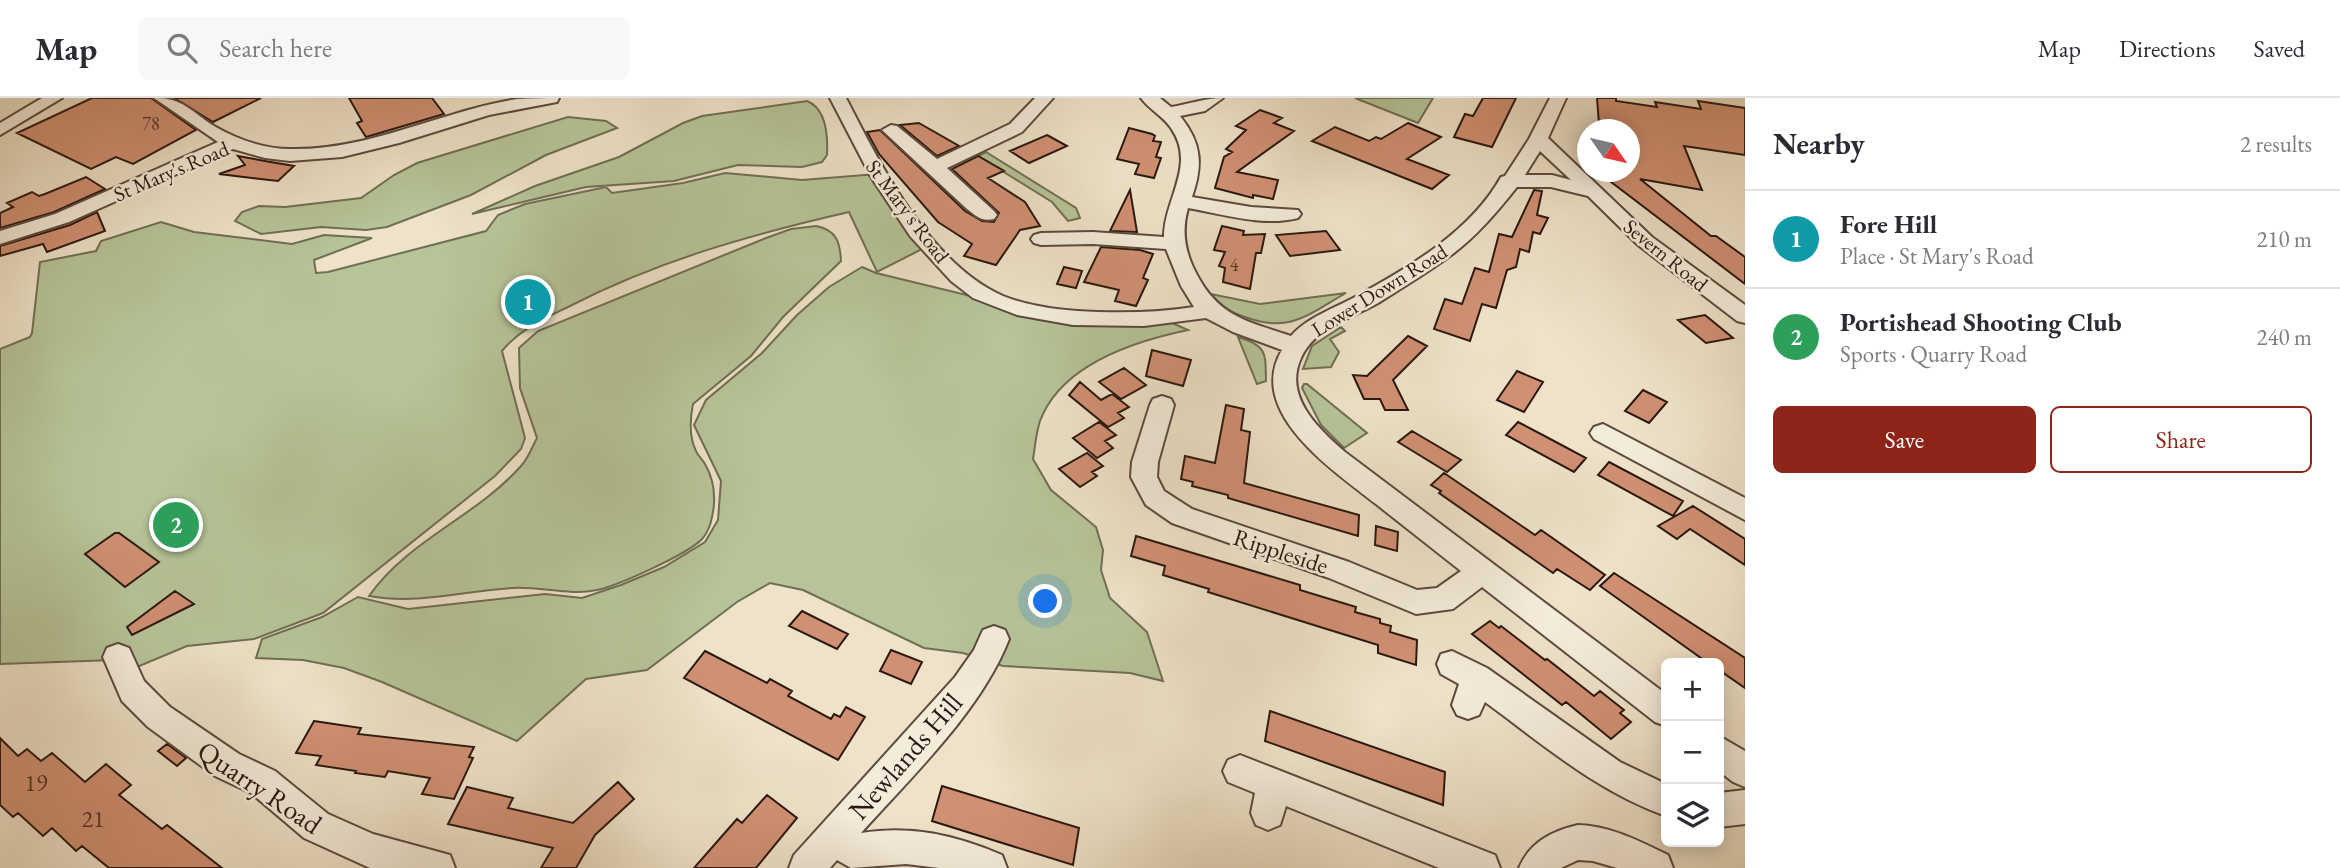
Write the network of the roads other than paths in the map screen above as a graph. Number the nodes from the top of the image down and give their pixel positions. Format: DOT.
graph roads {
  1 [pos="54,98"];
  2 [pos="162,98"];
  3 [pos="551,98"];
  4 [pos="838,98"];
  5 [pos="1045,98"];
  6 [pos="1149,98"];
  7 [pos="1215,98"];
  8 [pos="1558,98"];
  9 [pos="1168,113"];
  10 [pos="0,130"];
  11 [pos="891,130"];
  12 [pos="1540,140"];
  13 [pos="233,142"];
  14 [pos="934,167"];
  15 [pos="1508,181"];
  16 [pos="1590,191"];
  17 [pos="1180,201"];
  18 [pos="987,215"];
  19 [pos="1281,216"];
  20 [pos="0,238"];
  21 [pos="1055,243"];
  22 [pos="1175,244"];
  23 [pos="1210,310"];
  24 [pos="1745,316"];
  25 [pos="1295,346"];
  26 [pos="1165,418"];
  27 [pos="1603,433"];
  28 [pos="1745,510"];
  29 [pos="1481,572"];
  30 [pos="994,639"];
  31 [pos="118,657"];
  32 [pos="1465,682"];
  33 [pos="1661,708"];
  34 [pos="1724,755"];
  35 [pos="1240,771"];
  36 [pos="1745,771"];
  37 [pos="1661,798"];
  38 [pos="1745,807"];
  39 [pos="1724,809"];
  40 [pos="836,835"];
  41 [pos="437,868"];
  42 [pos="807,868"];
  43 [pos="989,868"];
  44 [pos="1482,868"];
  45 [pos="1537,868"];
  46 [pos="1655,868"];
  1 -- 10 [label="street"];
  2 -- 13 [label="street"];
  3 -- 13 [label="street, St Mary's Road"];
  4 -- 23 [label="street, St Mary's Road"];
  5 -- 14 [label="street"];
  6 -- 9 [label="street"];
  7 -- 9 [label="street"];
  8 -- 12 [label="street, Lower Down Road"];
  9 -- 17 [label="street"];
  11 -- 14 [label="street"];
  12 -- 15 [label="street, Lower Down Road"];
  12 -- 16 [label="street, Severn Road"];
  13 -- 20 [label="street, St Mary's Road"];
  14 -- 18 [label="street"];
  15 -- 16 [label="street, Severn Road"];
  15 -- 25 [label="street, Lower Down Road"];
  16 -- 24 [label="street, Severn Road"];
  17 -- 19 [label="street"];
  17 -- 22 [label="street"];
  21 -- 22 [label="street"];
  22 -- 23 [label="street"];
  23 -- 25 [label="street"];
  25 -- 29 [label="street"];
  26 -- 29 [label="street, Rippleside"];
  27 -- 28 [label="street"];
  29 -- 33 [label="street"];
  30 -- 40 [label="street, Newlands Hill"];
  31 -- 41 [label="street, Quarry Road"];
  32 -- 37 [label="street"];
  34 -- 36 [label="street"];
  35 -- 44 [label="street"];
  38 -- 39 [label="street"];
  40 -- 42 [label="street, Newlands Hill"];
  40 -- 43 [label="street"];
  45 -- 46 [label="street"];
}
